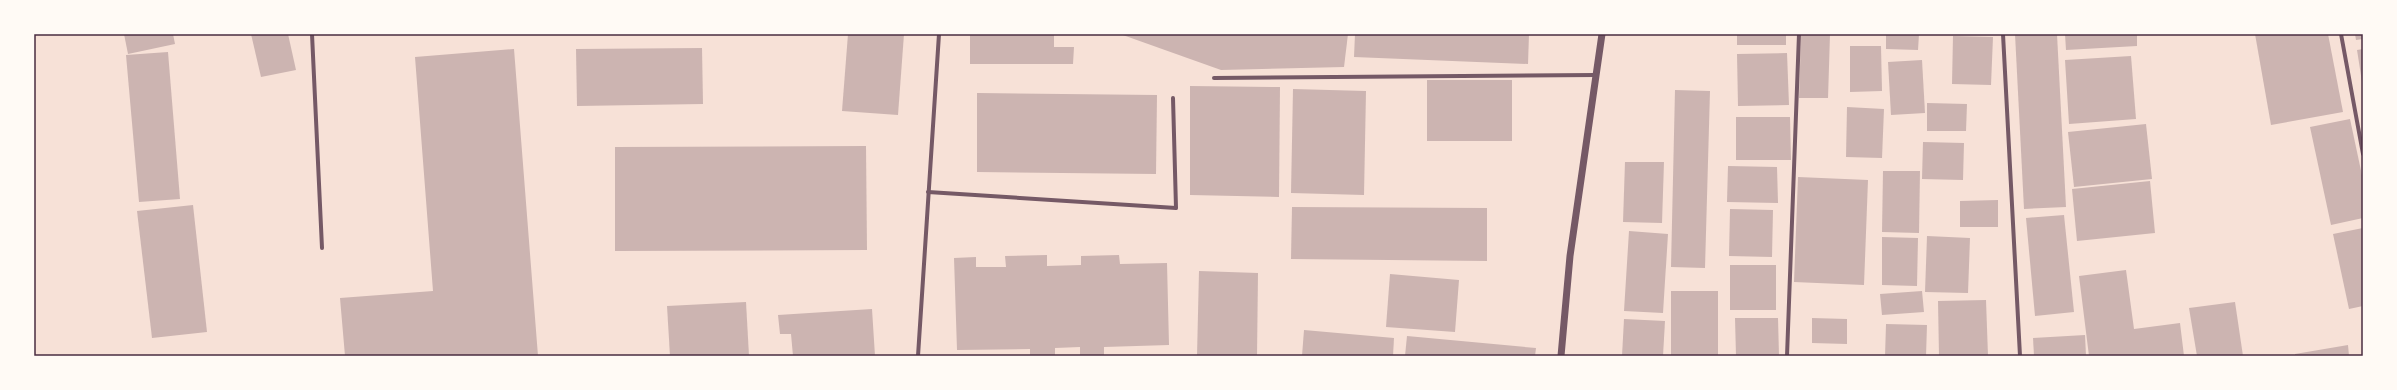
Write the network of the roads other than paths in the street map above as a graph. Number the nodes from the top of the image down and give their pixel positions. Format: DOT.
graph roads {
  1 [pos="312,34"];
  2 [pos="939,34"];
  3 [pos="1602,34"];
  4 [pos="1799,34"];
  5 [pos="2003,34"];
  6 [pos="2341,34"];
  7 [pos="1597,76"];
  8 [pos="1214,78"];
  9 [pos="1173,98"];
  10 [pos="2363,154"];
  11 [pos="928,192"];
  12 [pos="322,248"];
  13 [pos="918,356"];
  14 [pos="1561,356"];
  15 [pos="1787,356"];
  16 [pos="2020,356"];
  1 -- 12 [label="street"];
  2 -- 11 [label="street"];
  3 -- 7 [label="street"];
  4 -- 15 [label="street"];
  5 -- 16 [label="street"];
  6 -- 10 [label="street"];
  7 -- 8 [label="street"];
  7 -- 14 [label="street"];
  9 -- 11 [label="street"];
  11 -- 13 [label="street"];
}
